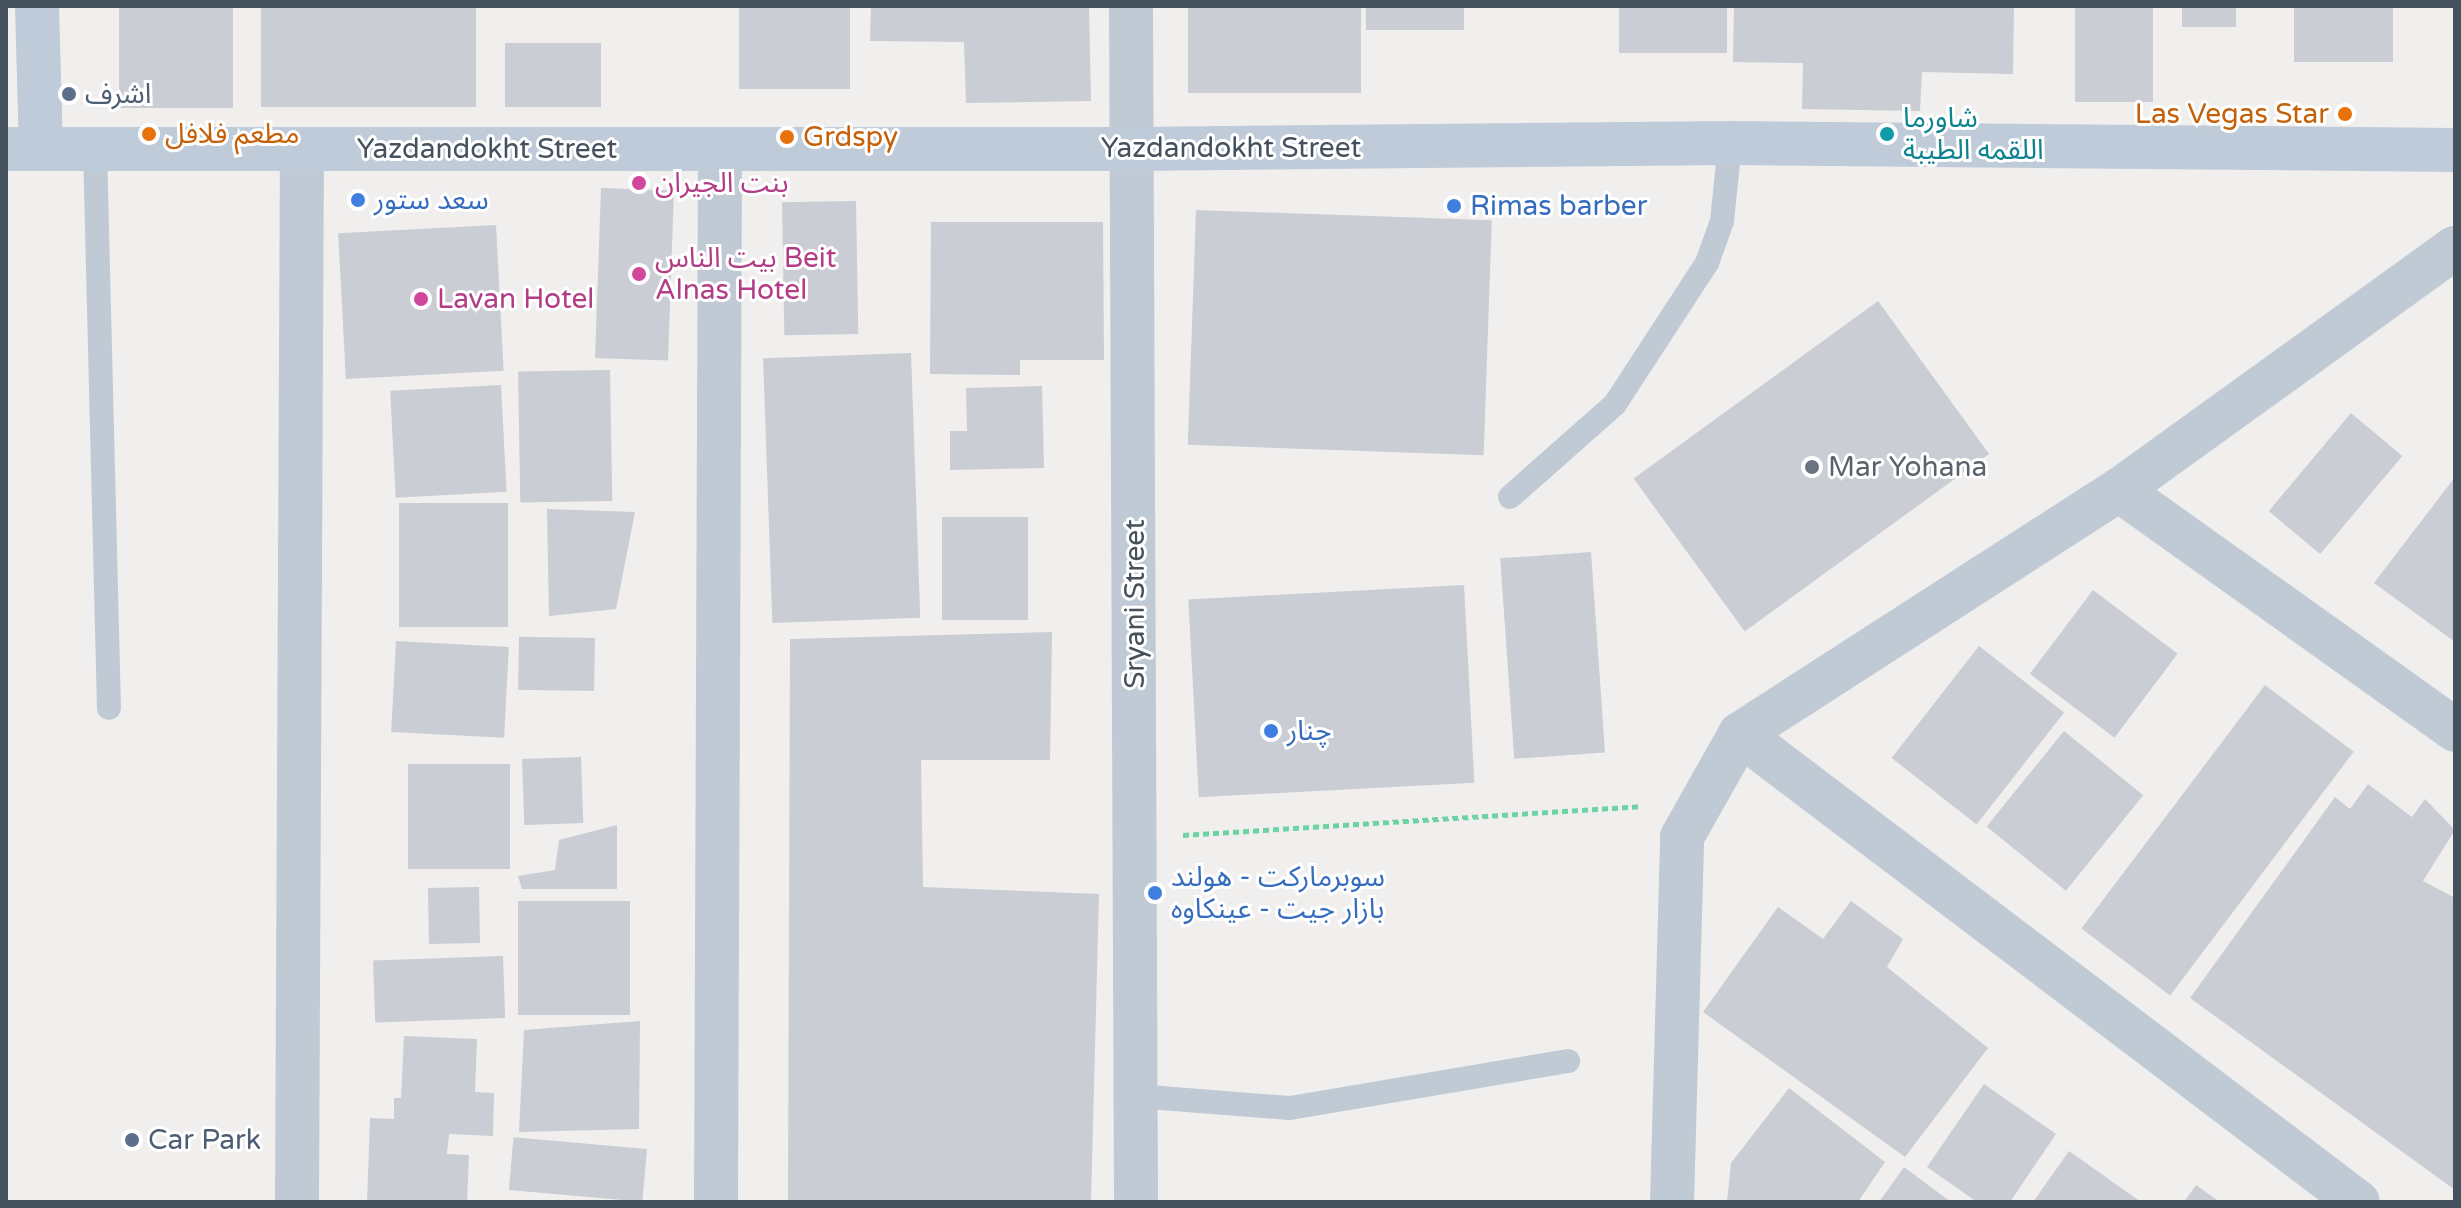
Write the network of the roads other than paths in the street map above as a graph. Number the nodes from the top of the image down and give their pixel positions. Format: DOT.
graph roads {
  1 [pos="37,6"];
  2 [pos="1131,6"];
  3 [pos="1730,143"];
  4 [pos="24,149"];
  5 [pos="95,149"];
  6 [pos="302,149"];
  7 [pos="720,149"];
  8 [pos="1134,149"];
  9 [pos="2455,150"];
  10 [pos="2455,248"];
  11 [pos="2119,490"];
  12 [pos="1510,497"];
  13 [pos="109,708"];
  14 [pos="2455,730"];
  15 [pos="1740,734"];
  16 [pos="1568,1061"];
  17 [pos="1136,1096"];
  18 [pos="297,1202"];
  19 [pos="716,1202"];
  20 [pos="1136,1202"];
  21 [pos="1672,1202"];
  22 [pos="2358,1202"];
  1 -- 4 [label="street"];
  2 -- 8 [label="street, Sryani Street"];
  3 -- 8 [label="street, Yazdandokht Street"];
  3 -- 9 [label="street, Yazdandokht Street"];
  3 -- 12 [label="lane"];
  4 -- 5 [label="street, Yazdandokht Street"];
  5 -- 6 [label="street, Yazdandokht Street"];
  5 -- 13 [label="lane"];
  6 -- 7 [label="street, Yazdandokht Street"];
  6 -- 18 [label="street"];
  7 -- 8 [label="street, Yazdandokht Street"];
  7 -- 19 [label="street"];
  8 -- 17 [label="street, Sryani Street"];
  10 -- 11 [label="street"];
  11 -- 14 [label="street"];
  11 -- 15 [label="street"];
  15 -- 21 [label="street"];
  15 -- 22 [label="street"];
  16 -- 17 [label="lane"];
  17 -- 20 [label="street, Sryani Street"];
}
